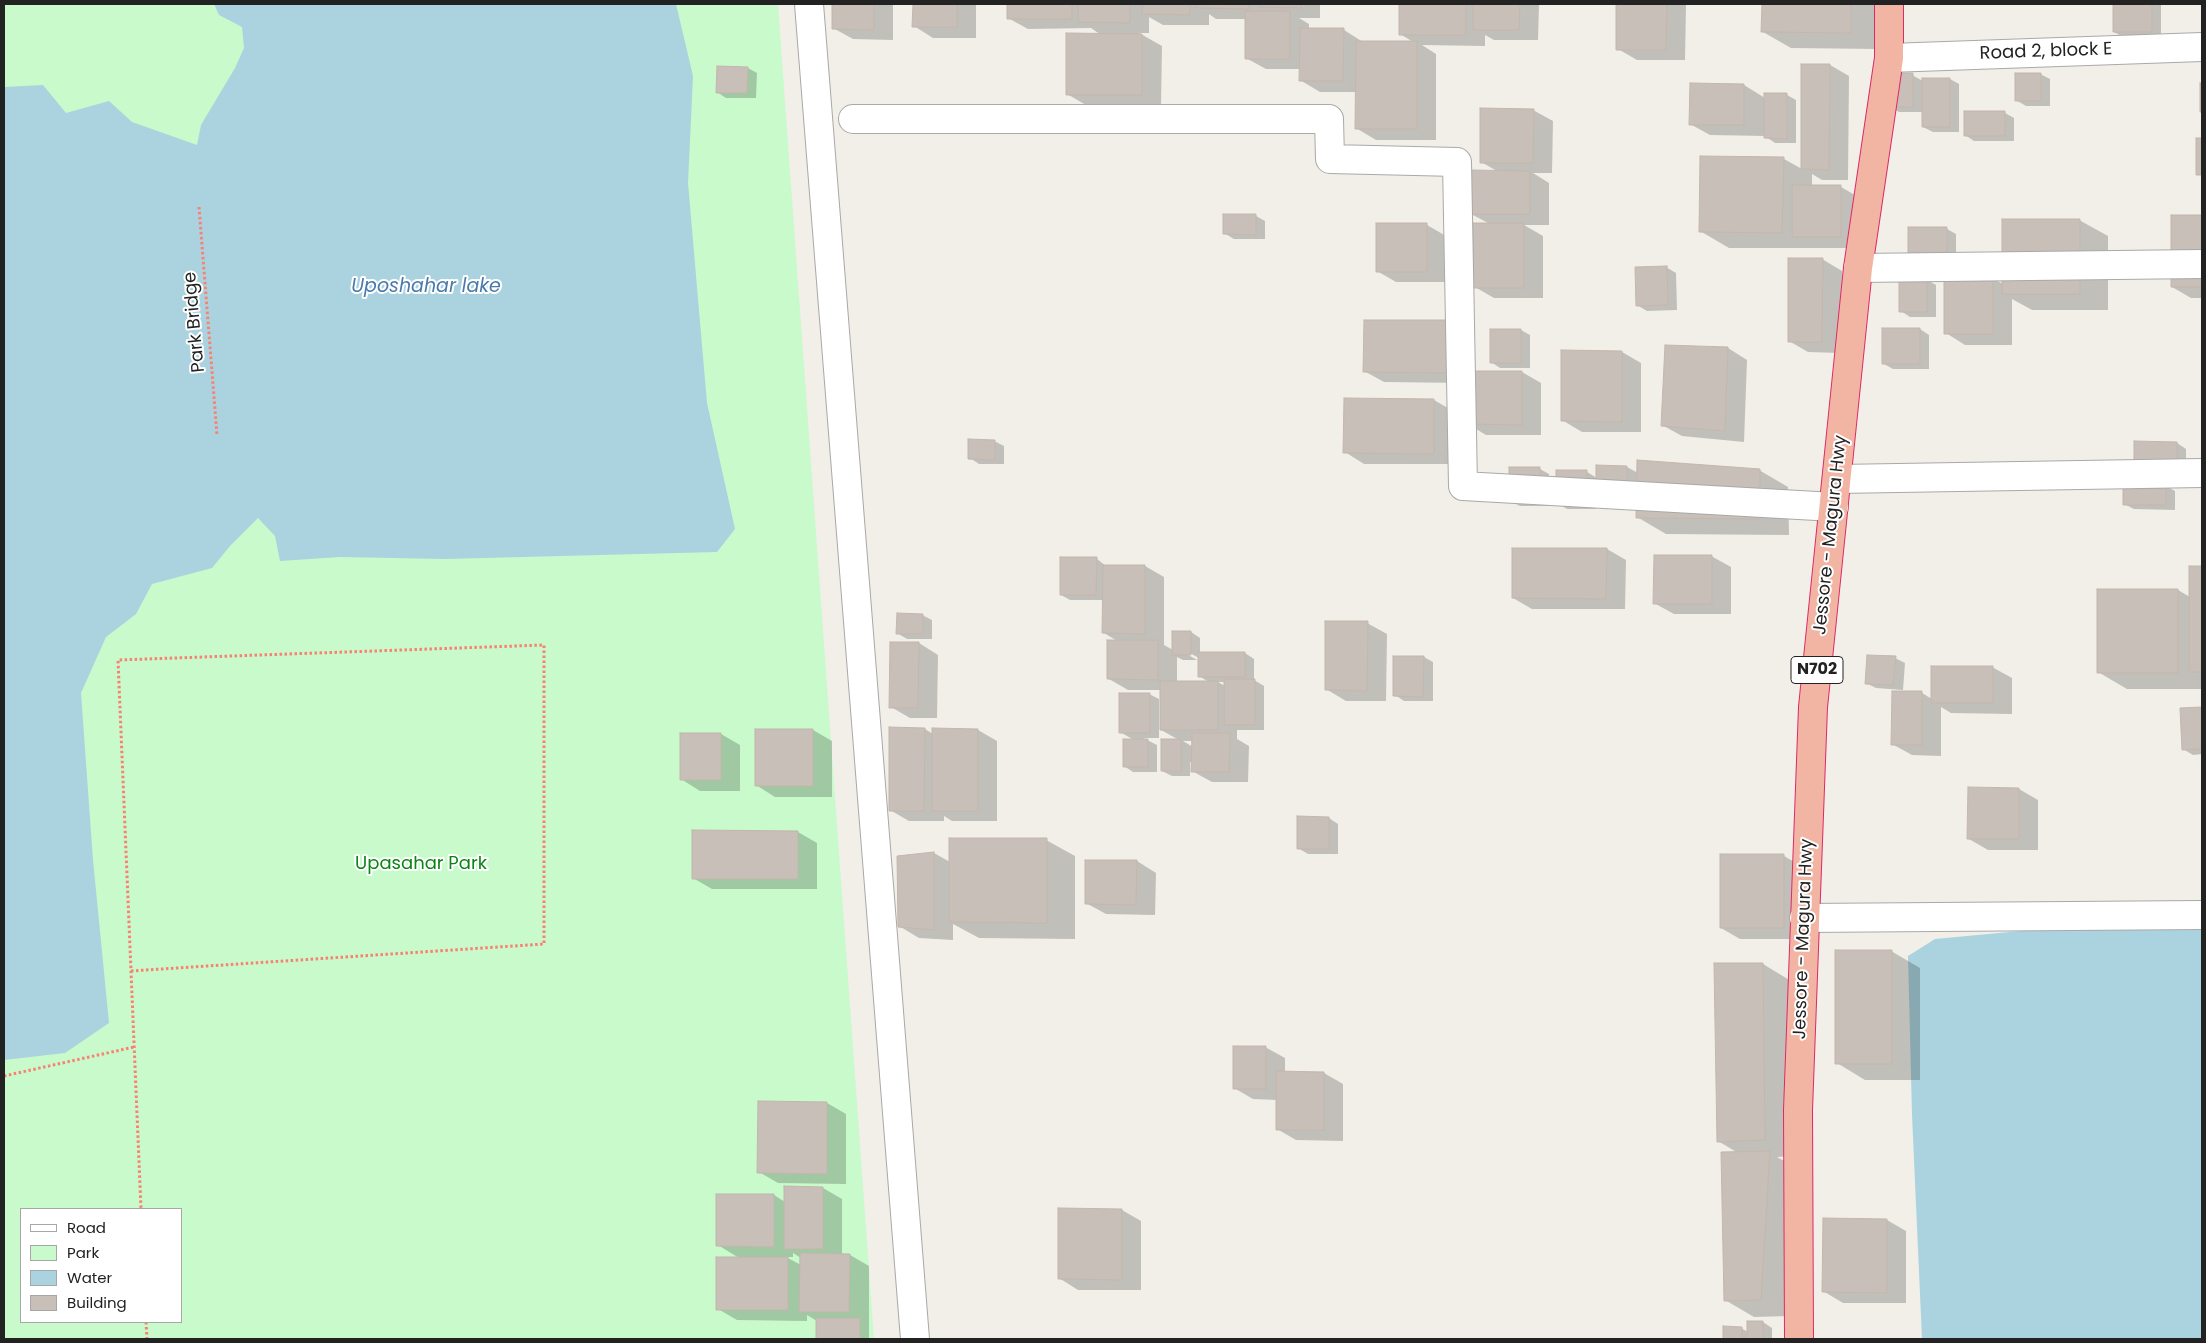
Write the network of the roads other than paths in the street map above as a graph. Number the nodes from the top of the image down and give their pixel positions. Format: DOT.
graph roads {
  1 [pos="809,4"];
  2 [pos="1890,4"];
  3 [pos="2202,47"];
  4 [pos="1889,58"];
  5 [pos="853,119"];
  6 [pos="2202,264"];
  7 [pos="1858,268"];
  8 [pos="2202,473"];
  9 [pos="1837,479"];
  10 [pos="1834,507"];
  11 [pos="2202,915"];
  12 [pos="1804,918"];
  13 [pos="915,1339"];
  14 [pos="1799,1339"];
  1 -- 13 [label="street"];
  2 -- 4 [label="highway, Jessore - Magura Hwy / N702"];
  3 -- 4 [label="street, Road 2, block E"];
  4 -- 7 [label="highway, Jessore - Magura Hwy / N702"];
  5 -- 10 [label="street"];
  6 -- 7 [label="street"];
  7 -- 9 [label="highway, Jessore - Magura Hwy / N702"];
  8 -- 9 [label="street"];
  9 -- 10 [label="highway, Jessore - Magura Hwy / N702"];
  10 -- 12 [label="highway, Jessore - Magura Hwy / N702"];
  11 -- 12 [label="street"];
  12 -- 14 [label="highway, Jessore - Magura Hwy / N702"];
}
